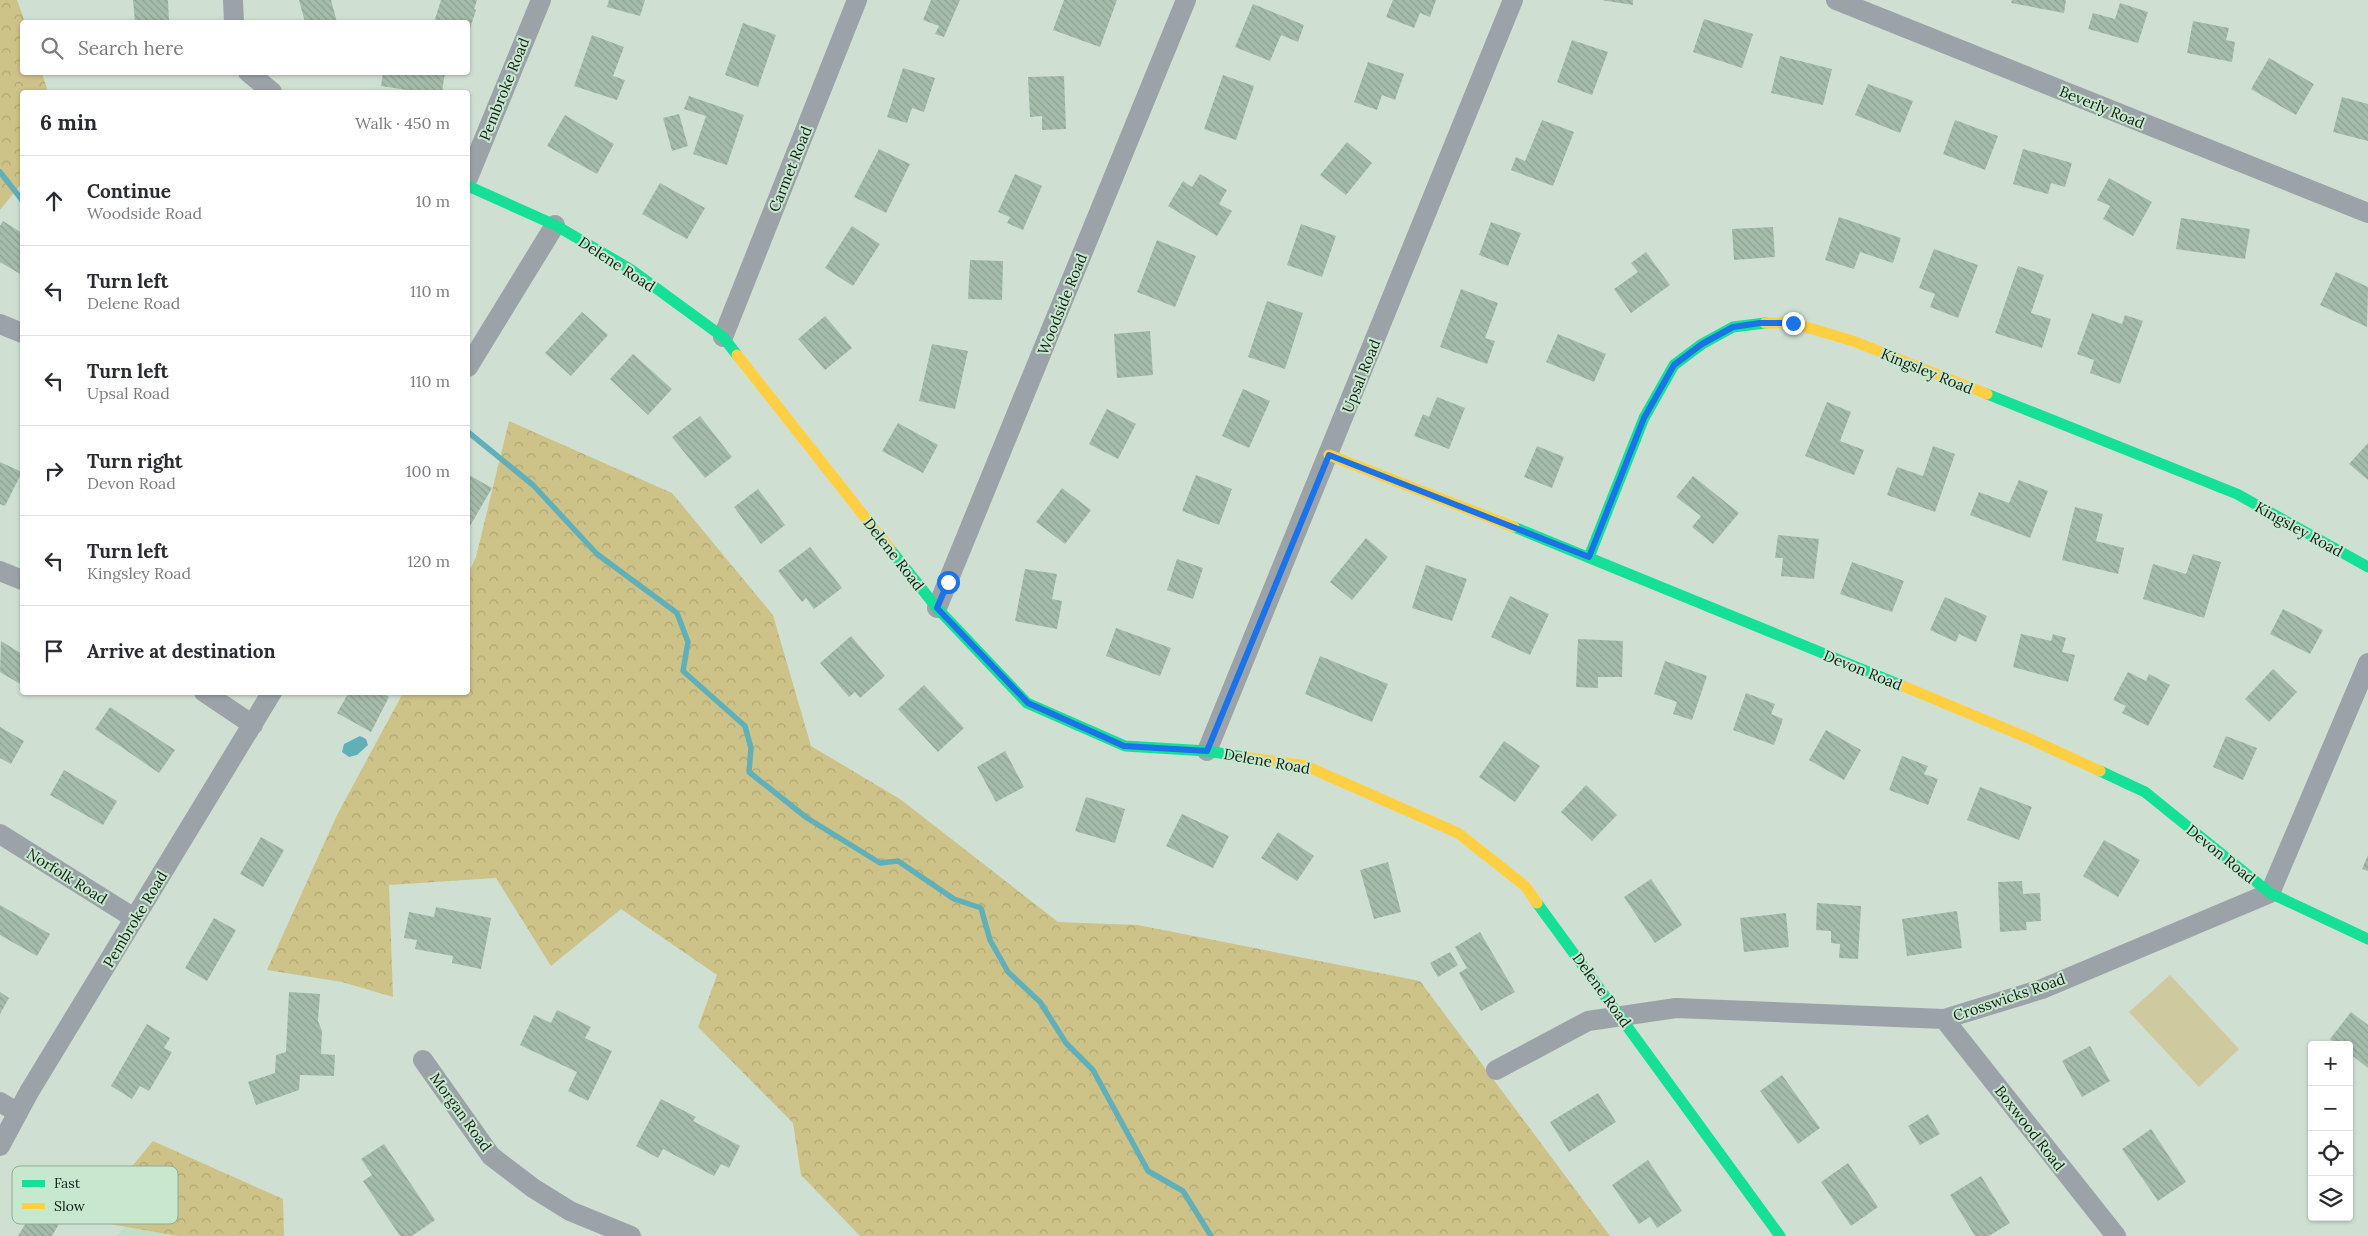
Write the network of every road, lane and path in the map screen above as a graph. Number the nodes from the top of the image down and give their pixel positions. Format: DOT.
graph roads {
  1 [pos="233,0"];
  2 [pos="541,0"];
  3 [pos="857,0"];
  4 [pos="1186,0"];
  5 [pos="1513,0"];
  6 [pos="1836,0"];
  7 [pos="234,20"];
  8 [pos="252,75"];
  9 [pos="270,90"];
  10 [pos="470,173"];
  11 [pos="470,187"];
  12 [pos="2368,213"];
  13 [pos="555,225"];
  14 [pos="0,324"];
  15 [pos="20,332"];
  16 [pos="723,337"];
  17 [pos="470,364"];
  18 [pos="1329,455"];
  19 [pos="1589,557"];
  20 [pos="2368,567"];
  21 [pos="0,570"];
  22 [pos="20,579"];
  23 [pos="937,608"];
  24 [pos="2368,663"];
  25 [pos="208,695"];
  26 [pos="270,695"];
  27 [pos="253,725"];
  28 [pos="1207,751"];
  29 [pos="0,834"];
  30 [pos="2270,893"];
  31 [pos="134,918"];
  32 [pos="2368,939"];
  33 [pos="1622,1016"];
  34 [pos="1944,1019"];
  35 [pos="423,1060"];
  36 [pos="1496,1070"];
  37 [pos="0,1102"];
  38 [pos="18,1113"];
  39 [pos="0,1146"];
  40 [pos="630,1236"];
  41 [pos="1780,1236"];
  42 [pos="2116,1236"];
  1 -- 7 [label="street"];
  2 -- 10 [label="street, Pembroke Road"];
  3 -- 16 [label="street, Carmet Road"];
  4 -- 23 [label="street, Woodside Road"];
  5 -- 18 [label="street, Upsal Road"];
  6 -- 12 [label="street, Beverly Road"];
  8 -- 9 [label="street"];
  11 -- 13 [label="street, Delene Road"];
  13 -- 16 [label="street, Delene Road"];
  13 -- 17 [label="street"];
  14 -- 15 [label="street"];
  16 -- 23 [label="street, Delene Road"];
  18 -- 19 [label="street, Devon Road"];
  18 -- 28 [label="street, Upsal Road"];
  19 -- 20 [label="street, Kingsley Road"];
  19 -- 30 [label="street, Devon Road"];
  21 -- 22 [label="street"];
  23 -- 28 [label="street, Delene Road"];
  24 -- 30 [label="street"];
  25 -- 27 [label="street"];
  26 -- 27 [label="street, Pembroke Road"];
  27 -- 31 [label="street, Pembroke Road"];
  28 -- 33 [label="street, Delene Road"];
  29 -- 31 [label="street, Norfolk Road"];
  30 -- 32 [label="street, Devon Road"];
  30 -- 34 [label="street, Crosswicks Road"];
  31 -- 38 [label="street, Pembroke Road"];
  33 -- 34 [label="street, Crosswicks Road"];
  33 -- 36 [label="street, Crosswicks Road"];
  33 -- 41 [label="street, Delene Road"];
  34 -- 42 [label="street, Boxwood Road"];
  35 -- 40 [label="street, Morgan Road"];
  37 -- 38 [label="street"];
  38 -- 39 [label="street, Pembroke Road"];
}
